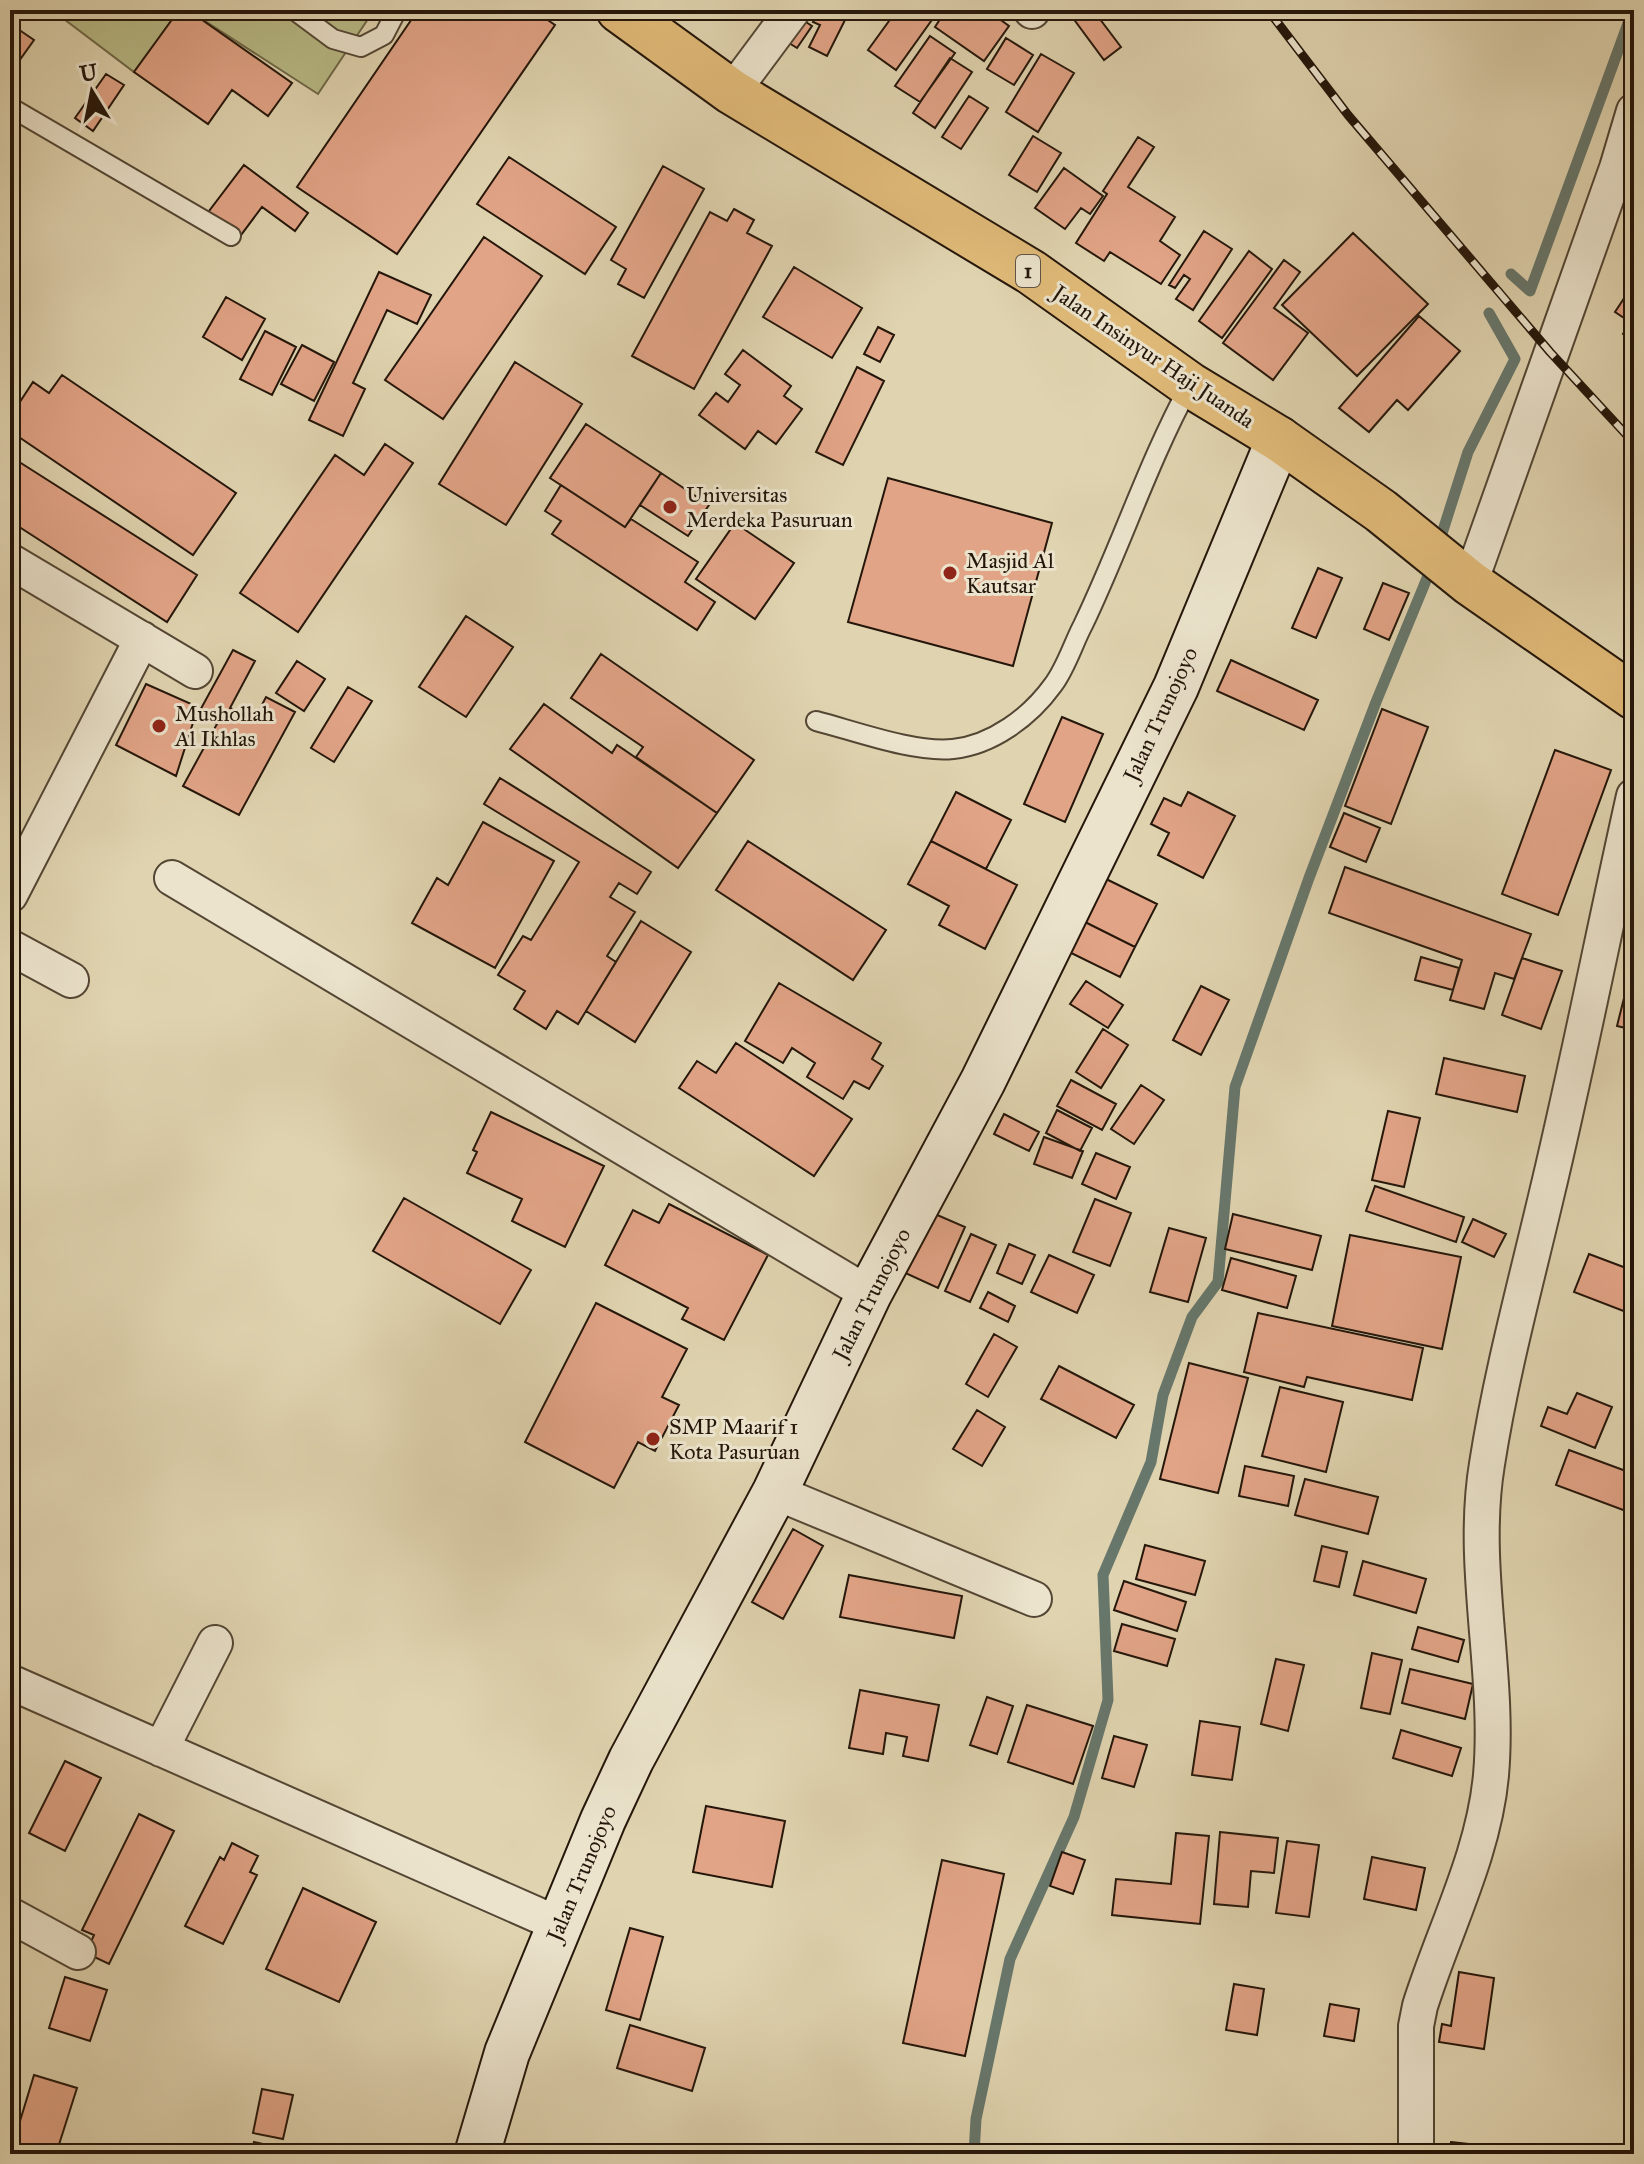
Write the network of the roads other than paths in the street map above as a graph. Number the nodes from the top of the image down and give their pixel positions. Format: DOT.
graph roads {
  1 [pos="294,10"];
  2 [pos="397,10"];
  3 [pos="619,10"];
  4 [pos="793,10"];
  5 [pos="732,92"];
  6 [pos="10,107"];
  7 [pos="1634,111"];
  8 [pos="231,236"];
  9 [pos="1190,385"];
  10 [pos="1279,439"];
  11 [pos="10,561"];
  12 [pos="1448,566"];
  13 [pos="142,639"];
  14 [pos="195,671"];
  15 [pos="1634,697"];
  16 [pos="816,721"];
  17 [pos="1634,796"];
  18 [pos="172,878"];
  19 [pos="10,895"];
  20 [pos="10,947"];
  21 [pos="71,980"];
  22 [pos="869,1294"];
  23 [pos="775,1492"];
  24 [pos="1034,1599"];
  25 [pos="215,1643"];
  26 [pos="10,1682"];
  27 [pos="161,1749"];
  28 [pos="10,1915"];
  29 [pos="558,1924"];
  30 [pos="78,1952"];
  31 [pos="477,2154"];
  32 [pos="1416,2154"];
  1 -- 2 [label="lane"];
  3 -- 5 [label="highway, Jalan Insinyur Haji Juanda / 1"];
  4 -- 5 [label="street"];
  5 -- 9 [label="highway, Jalan Insinyur Haji Juanda / 1"];
  6 -- 8 [label="lane"];
  7 -- 12 [label="street"];
  9 -- 10 [label="highway, Jalan Insinyur Haji Juanda / 1"];
  9 -- 16 [label="lane"];
  10 -- 12 [label="highway, Jalan Insinyur Haji Juanda / 1"];
  10 -- 22 [label="street, Jalan Trunojoyo"];
  11 -- 13 [label="street"];
  12 -- 15 [label="highway, Jalan Insinyur Haji Juanda / 1"];
  13 -- 14 [label="street"];
  13 -- 19 [label="street"];
  17 -- 32 [label="street"];
  18 -- 22 [label="street"];
  20 -- 21 [label="street"];
  22 -- 23 [label="street, Jalan Trunojoyo"];
  23 -- 24 [label="street"];
  23 -- 29 [label="street, Jalan Trunojoyo"];
  25 -- 27 [label="street"];
  26 -- 27 [label="street"];
  27 -- 29 [label="street"];
  28 -- 30 [label="street"];
  29 -- 31 [label="street, Jalan Trunojoyo"];
}
